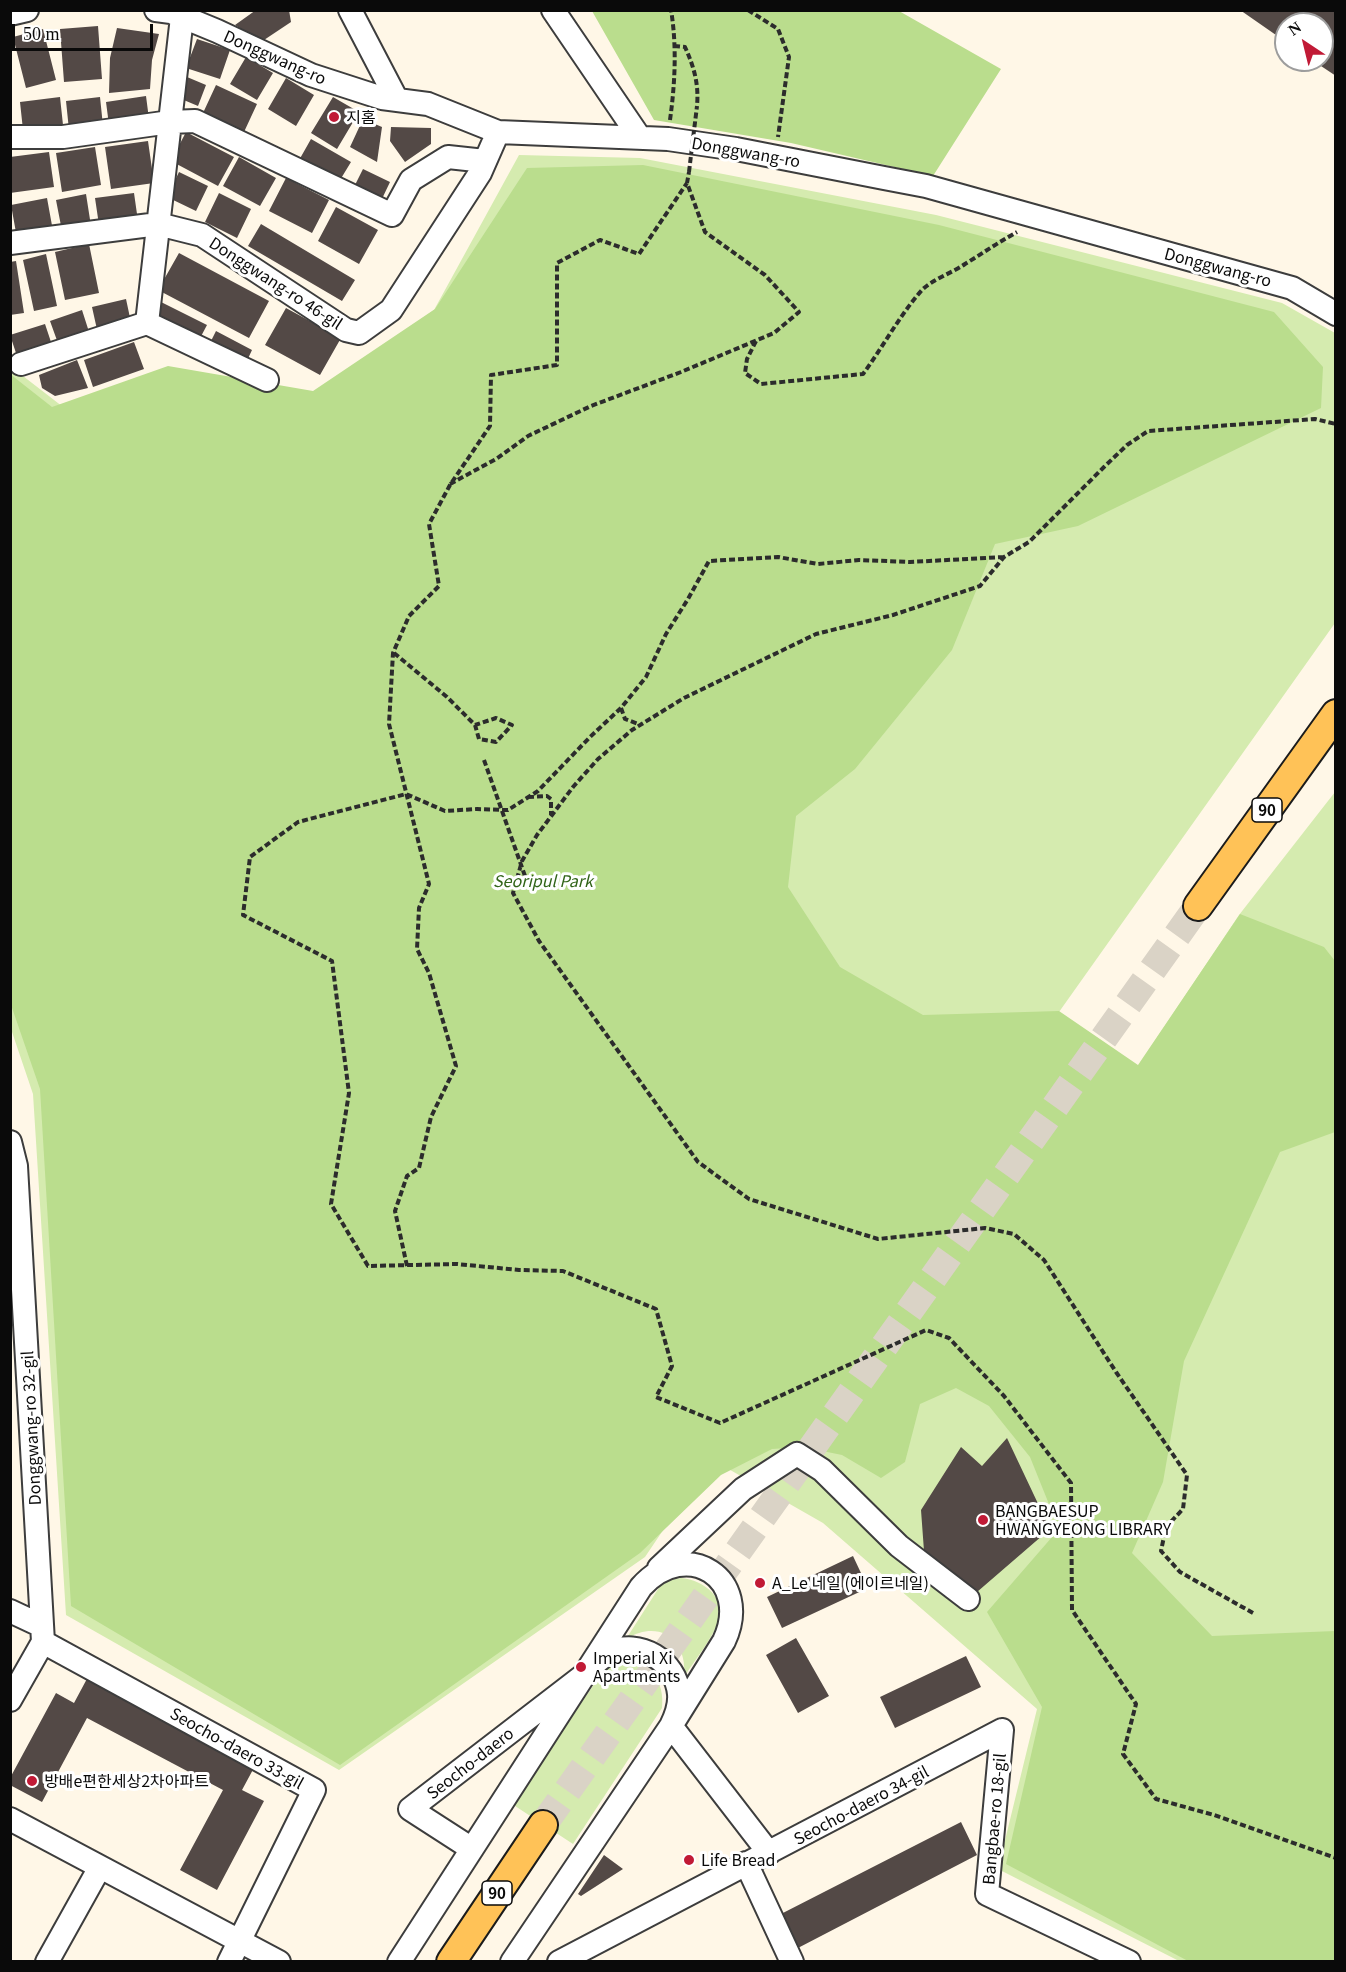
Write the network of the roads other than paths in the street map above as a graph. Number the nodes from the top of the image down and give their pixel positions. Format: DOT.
graph roads {
  1 [pos="27,10"];
  2 [pos="156,10"];
  3 [pos="350,10"];
  4 [pos="553,10"];
  5 [pos="10,14"];
  6 [pos="182,17"];
  7 [pos="397,100"];
  8 [pos="170,122"];
  9 [pos="498,132"];
  10 [pos="10,137"];
  11 [pos="640,138"];
  12 [pos="485,161"];
  13 [pos="158,224"];
  14 [pos="10,243"];
  15 [pos="1335,314"];
  16 [pos="147,323"];
  17 [pos="21,364"];
  18 [pos="267,380"];
  19 [pos="1335,714"];
  20 [pos="1198,906"];
  21 [pos="10,1142"];
  22 [pos="14,1188"];
  23 [pos="651,1575"];
  24 [pos="968,1599"];
  25 [pos="10,1611"];
  26 [pos="43,1634"];
  27 [pos="588,1672"];
  28 [pos="10,1700"];
  29 [pos="671,1726"];
  30 [pos="1002,1730"];
  31 [pos="10,1819"];
  32 [pos="543,1825"];
  33 [pos="472,1849"];
  34 [pos="769,1853"];
  35 [pos="746,1863"];
  36 [pos="100,1867"];
  37 [pos="234,1952"];
  38 [pos="47,1962"];
  39 [pos="279,1962"];
  40 [pos="399,1962"];
  41 [pos="451,1962"];
  42 [pos="512,1962"];
  43 [pos="559,1962"];
  44 [pos="792,1962"];
  45 [pos="1129,1962"];
  1 -- 5 [label="street"];
  2 -- 6 [label="street, Donggwang-ro"];
  3 -- 7 [label="street"];
  4 -- 11 [label="street"];
  6 -- 7 [label="street, Donggwang-ro"];
  6 -- 8 [label="street"];
  7 -- 9 [label="street, Donggwang-ro"];
  8 -- 10 [label="street"];
  8 -- 12 [label="street"];
  8 -- 13 [label="street"];
  9 -- 11 [label="street, Donggwang-ro"];
  9 -- 12 [label="street, Donggwang-ro 46-gil"];
  11 -- 15 [label="street, Donggwang-ro"];
  12 -- 13 [label="street, Donggwang-ro 46-gil"];
  13 -- 14 [label="street, Donggwang-ro 46-gil"];
  13 -- 16 [label="street"];
  16 -- 17 [label="street"];
  16 -- 18 [label="street"];
  19 -- 20 [label="main road, 90"];
  21 -- 22 [label="street, Donggwang-ro 32-gil"];
  22 -- 26 [label="street, Donggwang-ro 32-gil"];
  23 -- 24 [label="street"];
  23 -- 27 [label="street, Seocho-daero"];
  23 -- 29 [label="street, Seocho-daero"];
  25 -- 26 [label="street"];
  26 -- 28 [label="street"];
  26 -- 37 [label="street, Seocho-daero 33-gil"];
  27 -- 29 [label="street, Seocho-daero"];
  27 -- 33 [label="street, Seocho-daero"];
  27 -- 33 [label="street, Seocho-daero"];
  29 -- 34 [label="street"];
  29 -- 42 [label="street, Seocho-daero"];
  30 -- 34 [label="street, Seocho-daero 34-gil"];
  30 -- 45 [label="street, Bangbae-ro 18-gil"];
  31 -- 36 [label="street"];
  32 -- 41 [label="main road, 90"];
  33 -- 40 [label="street, Seocho-daero"];
  34 -- 35 [label="street, Seocho-daero 34-gil"];
  35 -- 43 [label="street, Seocho-daero 34-gil"];
  35 -- 44 [label="street"];
  36 -- 37 [label="street"];
  36 -- 38 [label="street"];
  37 -- 39 [label="street"];
}
